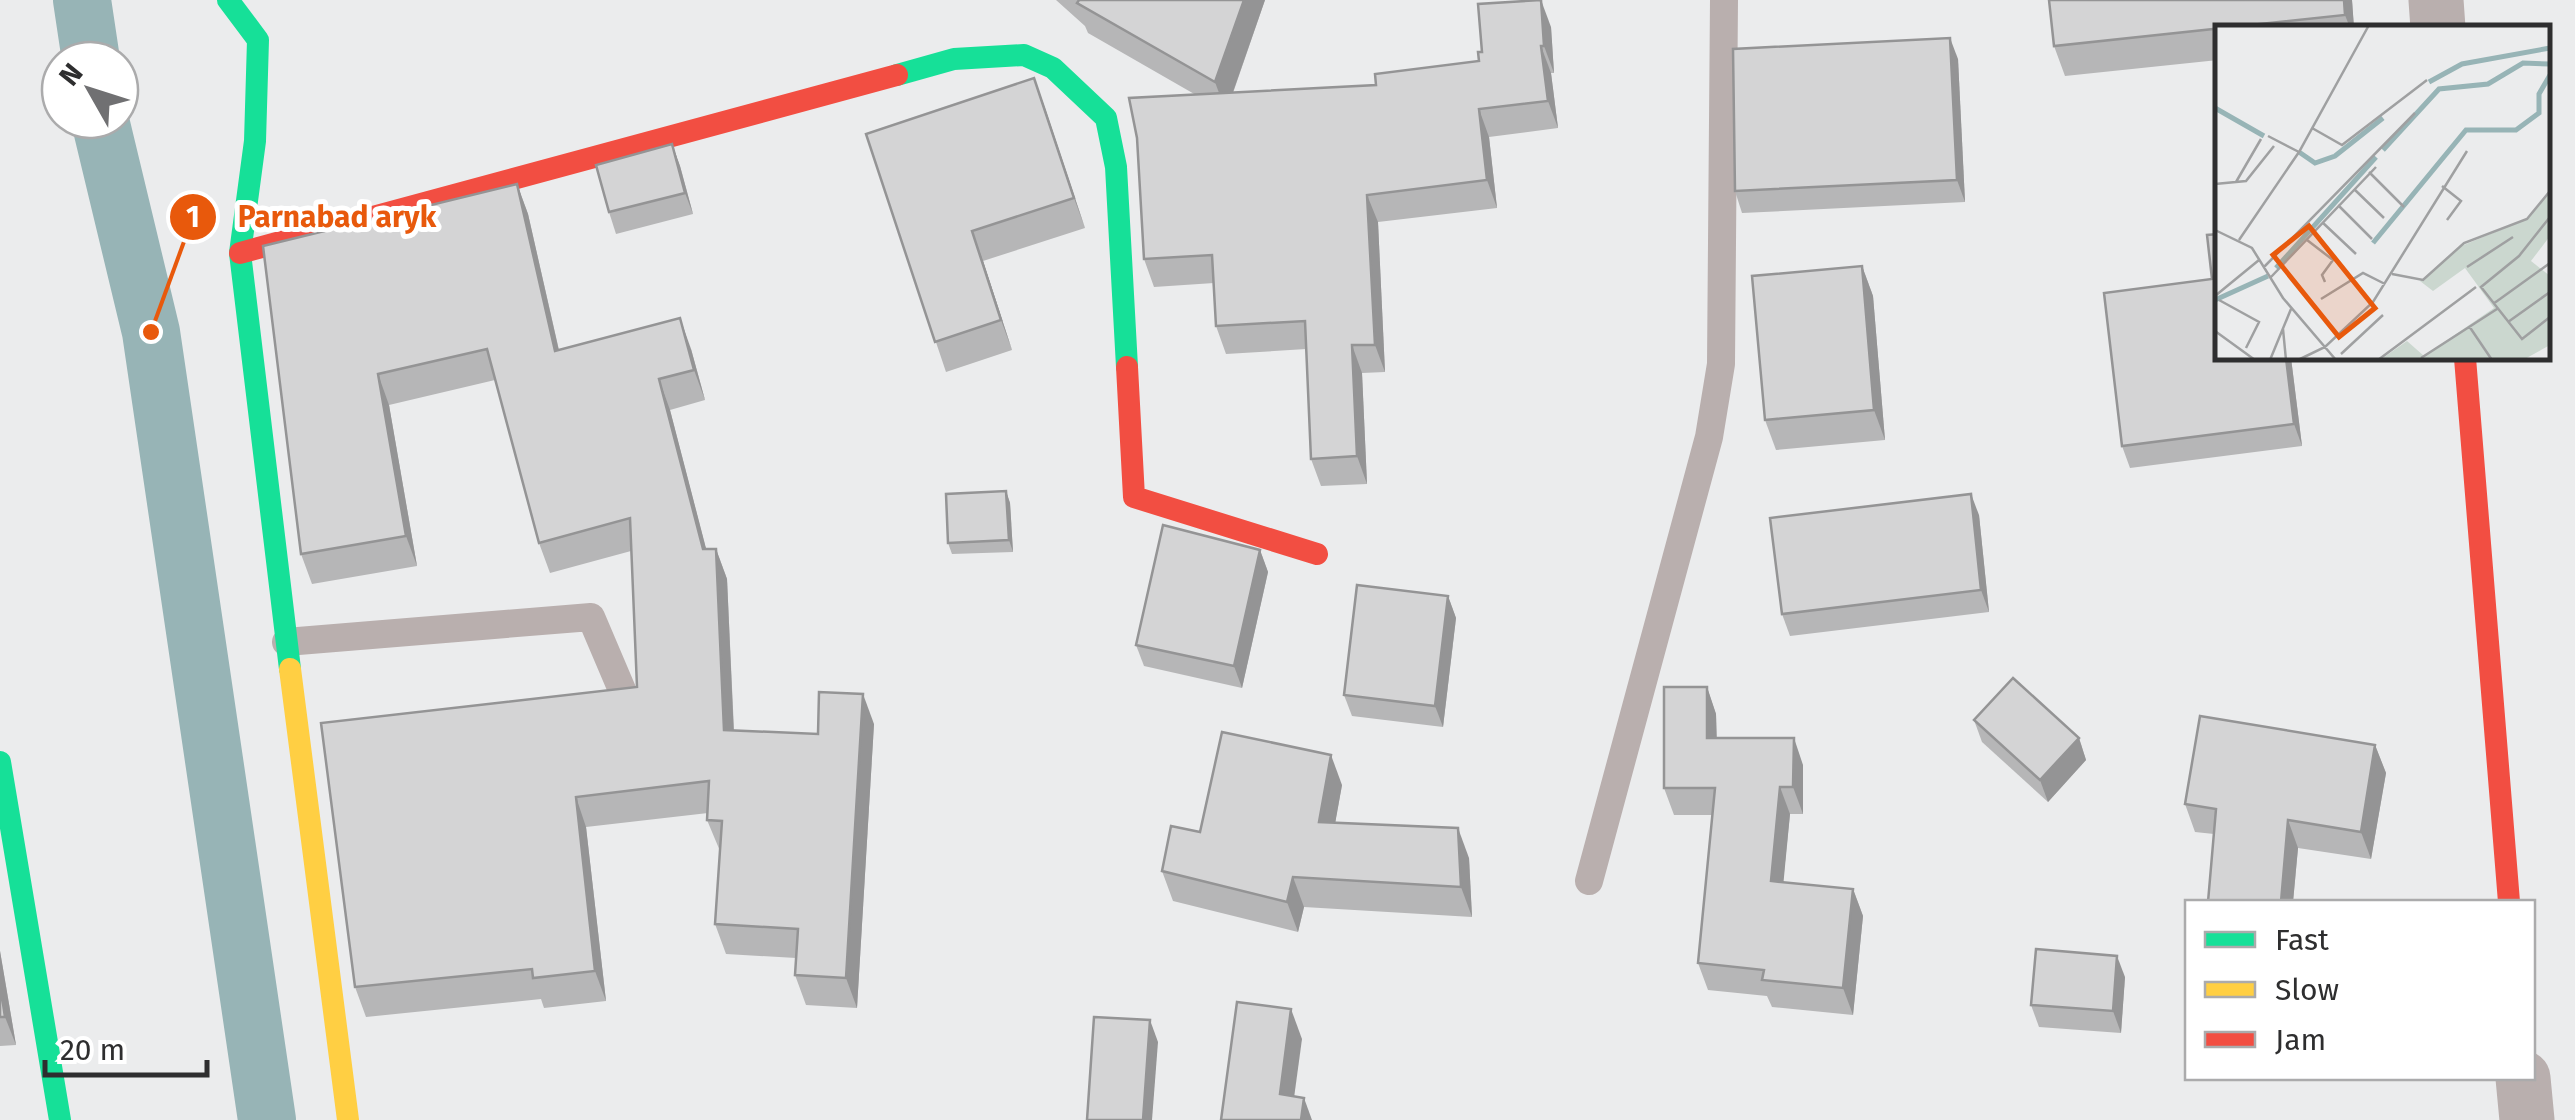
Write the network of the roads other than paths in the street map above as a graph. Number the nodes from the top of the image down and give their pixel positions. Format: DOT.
graph roads {
  1 [pos="228,0"];
  2 [pos="1724,0"];
  3 [pos="2436,0"];
  4 [pos="2438,25"];
  5 [pos="240,253"];
  6 [pos="2465,360"];
  7 [pos="1316,554"];
  8 [pos="286,642"];
  9 [pos="625,696"];
  10 [pos="0,762"];
  11 [pos="1589,882"];
  12 [pos="2509,900"];
  13 [pos="2523,1080"];
  14 [pos="60,1120"];
  15 [pos="348,1120"];
  16 [pos="2526,1120"];
  1 -- 5 [label="street"];
  2 -- 11 [label="lane"];
  3 -- 4 [label="street"];
  5 -- 7 [label="street"];
  5 -- 8 [label="street"];
  6 -- 12 [label="street"];
  8 -- 9 [label="lane"];
  8 -- 15 [label="street"];
  10 -- 14 [label="street"];
  13 -- 16 [label="street"];
}
